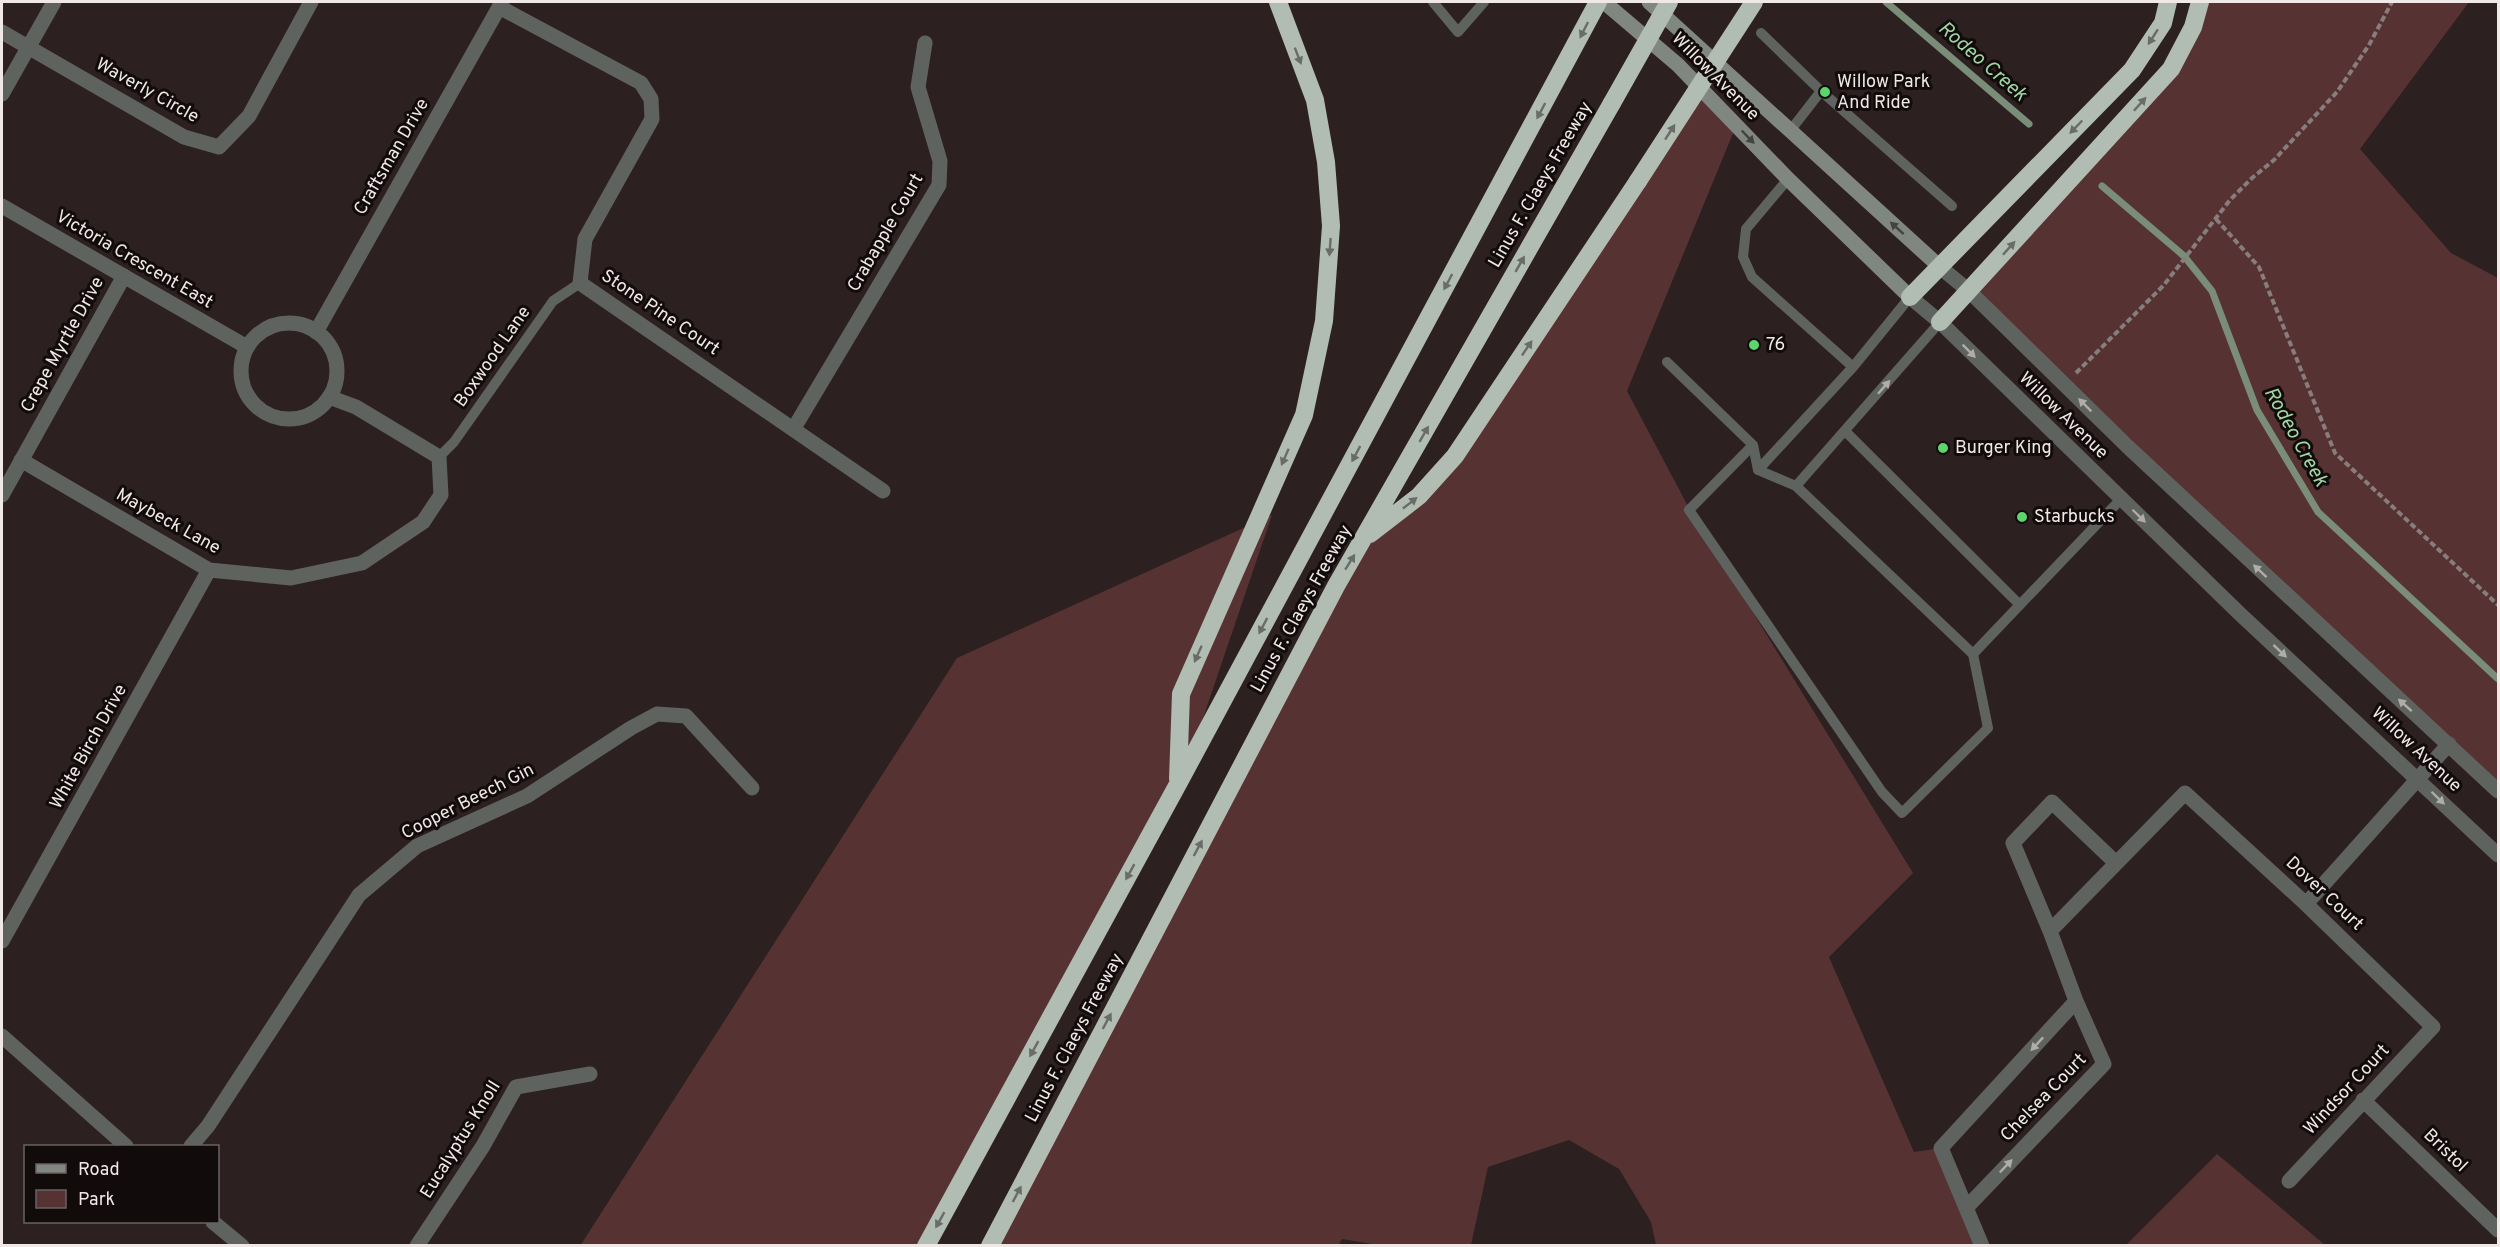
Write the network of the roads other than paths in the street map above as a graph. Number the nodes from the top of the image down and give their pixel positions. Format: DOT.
graph roads {
  1 [pos="54,2"];
  2 [pos="311,2"];
  3 [pos="1278,2"];
  4 [pos="1432,2"];
  5 [pos="1484,2"];
  6 [pos="1598,2"];
  7 [pos="1604,2"];
  8 [pos="1650,2"];
  9 [pos="1669,2"];
  10 [pos="1754,2"];
  11 [pos="2168,2"];
  12 [pos="2200,2"];
  13 [pos="501,4"];
  14 [pos="2,32"];
  15 [pos="1761,33"];
  16 [pos="926,43"];
  17 [pos="27,47"];
  18 [pos="1821,91"];
  19 [pos="2,94"];
  20 [pos="1790,131"];
  21 [pos="1788,179"];
  22 [pos="2,206"];
  23 [pos="1952,206"];
  24 [pos="1940,267"];
  25 [pos="124,276"];
  26 [pos="580,282"];
  27 [pos="1969,291"];
  28 [pos="1910,297"];
  29 [pos="1940,322"];
  30 [pos="316,332"];
  31 [pos="247,347"];
  32 [pos="1667,362"];
  33 [pos="1853,367"];
  34 [pos="330,397"];
  35 [pos="794,428"];
  36 [pos="1846,432"];
  37 [pos="1753,445"];
  38 [pos="439,458"];
  39 [pos="21,460"];
  40 [pos="1758,470"];
  41 [pos="1796,486"];
  42 [pos="883,491"];
  43 [pos="2,495"];
  44 [pos="2121,500"];
  45 [pos="1364,539"];
  46 [pos="209,570"];
  47 [pos="2020,605"];
  48 [pos="1973,654"];
  49 [pos="2449,744"];
  50 [pos="2418,779"];
  51 [pos="1178,784"];
  52 [pos="752,788"];
  53 [pos="2499,791"];
  54 [pos="2499,855"];
  55 [pos="2115,862"];
  56 [pos="2307,904"];
  57 [pos="2050,931"];
  58 [pos="2,941"];
  59 [pos="2076,1001"];
  60 [pos="2433,1027"];
  61 [pos="2,1036"];
  62 [pos="590,1074"];
  63 [pos="2363,1100"];
  64 [pos="125,1145"];
  65 [pos="192,1145"];
  66 [pos="2289,1181"];
  67 [pos="1966,1208"];
  68 [pos="215,1223"];
  69 [pos="2499,1230"];
  70 [pos="242,1245"];
  71 [pos="417,1245"];
  72 [pos="926,1245"];
  73 [pos="990,1245"];
  74 [pos="1982,1245"];
  1 -- 17 [label="street"];
  2 -- 17 [label="street, Waverly Circle"];
  3 -- 51 [label="highway, one-way"];
  4 -- 5 [label="lane"];
  6 -- 51 [label="highway, Linus F. Claeys Freeway, one-way"];
  7 -- 21 [label="main road, Willow Avenue, one-way"];
  8 -- 20 [label="main road, Willow Avenue"];
  45 -- 9 [label="highway, Linus F. Claeys Freeway, one-way, bridge"];
  45 -- 10 [label="highway, one-way, bridge"];
  11 -- 24 [label="highway, one-way"];
  27 -- 12 [label="highway, one-way"];
  13 -- 26 [label="street, Stone Pine Court"];
  13 -- 30 [label="street, Craftsman Drive"];
  14 -- 17 [label="street, Waverly Circle"];
  15 -- 18 [label="lane"];
  16 -- 35 [label="street, Crabapple Court"];
  17 -- 19 [label="street"];
  18 -- 20 [label="lane"];
  18 -- 23 [label="lane"];
  24 -- 20 [label="main road, Willow Avenue, one-way"];
  21 -- 28 [label="main road, Willow Avenue"];
  21 -- 33 [label="lane"];
  22 -- 25 [label="street, Victoria Crescent East"];
  24 -- 27 [label="street, Willow Avenue"];
  24 -- 28 [label="highway"];
  25 -- 31 [label="street, Victoria Crescent East"];
  25 -- 39 [label="street, Crepe Myrtle Drive"];
  26 -- 35 [label="street, Stone Pine Court"];
  26 -- 38 [label="lane, Boxwood Lane"];
  27 -- 29 [label="highway"];
  49 -- 27 [label="street, Willow Avenue, one-way"];
  28 -- 29 [label="street, Willow Avenue"];
  28 -- 33 [label="lane"];
  36 -- 29 [label="lane, one-way"];
  29 -- 44 [label="street, Willow Avenue, one-way"];
  30 -- 31 [label="street"];
  30 -- 34 [label="street"];
  31 -- 34 [label="street"];
  32 -- 37 [label="lane"];
  33 -- 40 [label="lane"];
  34 -- 38 [label="street"];
  35 -- 42 [label="street, Stone Pine Court"];
  36 -- 41 [label="lane"];
  36 -- 47 [label="lane"];
  37 -- 40 [label="lane"];
  37 -- 48 [label="lane"];
  38 -- 46 [label="street, Maybeck Lane"];
  39 -- 43 [label="street, Crepe Myrtle Drive"];
  39 -- 46 [label="street, Maybeck Lane"];
  40 -- 41 [label="lane"];
  41 -- 48 [label="lane"];
  44 -- 47 [label="lane"];
  44 -- 50 [label="street, Willow Avenue, one-way"];
  73 -- 45 [label="highway, Linus F. Claeys Freeway, one-way"];
  46 -- 58 [label="street, White Birch Drive"];
  47 -- 48 [label="lane"];
  49 -- 50 [label="street"];
  49 -- 53 [label="street, Willow Avenue"];
  50 -- 54 [label="street, Willow Avenue, one-way"];
  50 -- 56 [label="street"];
  51 -- 72 [label="highway, Linus F. Claeys Freeway, one-way"];
  52 -- 65 [label="street, Cooper Beech Gin"];
  55 -- 56 [label="street, Dover Court"];
  55 -- 57 [label="street"];
  55 -- 57 [label="street, Chelsea Court"];
  56 -- 60 [label="street, Dover Court"];
  57 -- 59 [label="street, Chelsea Court"];
  59 -- 67 [label="street, one-way"];
  67 -- 59 [label="street, Chelsea Court, one-way"];
  60 -- 63 [label="street, Windsor Court"];
  61 -- 64 [label="street"];
  62 -- 71 [label="street, Eucalyptus Knoll"];
  63 -- 66 [label="street, Windsor Court"];
  63 -- 69 [label="street, Bristol"];
  67 -- 74 [label="street"];
  68 -- 70 [label="street"];
}
